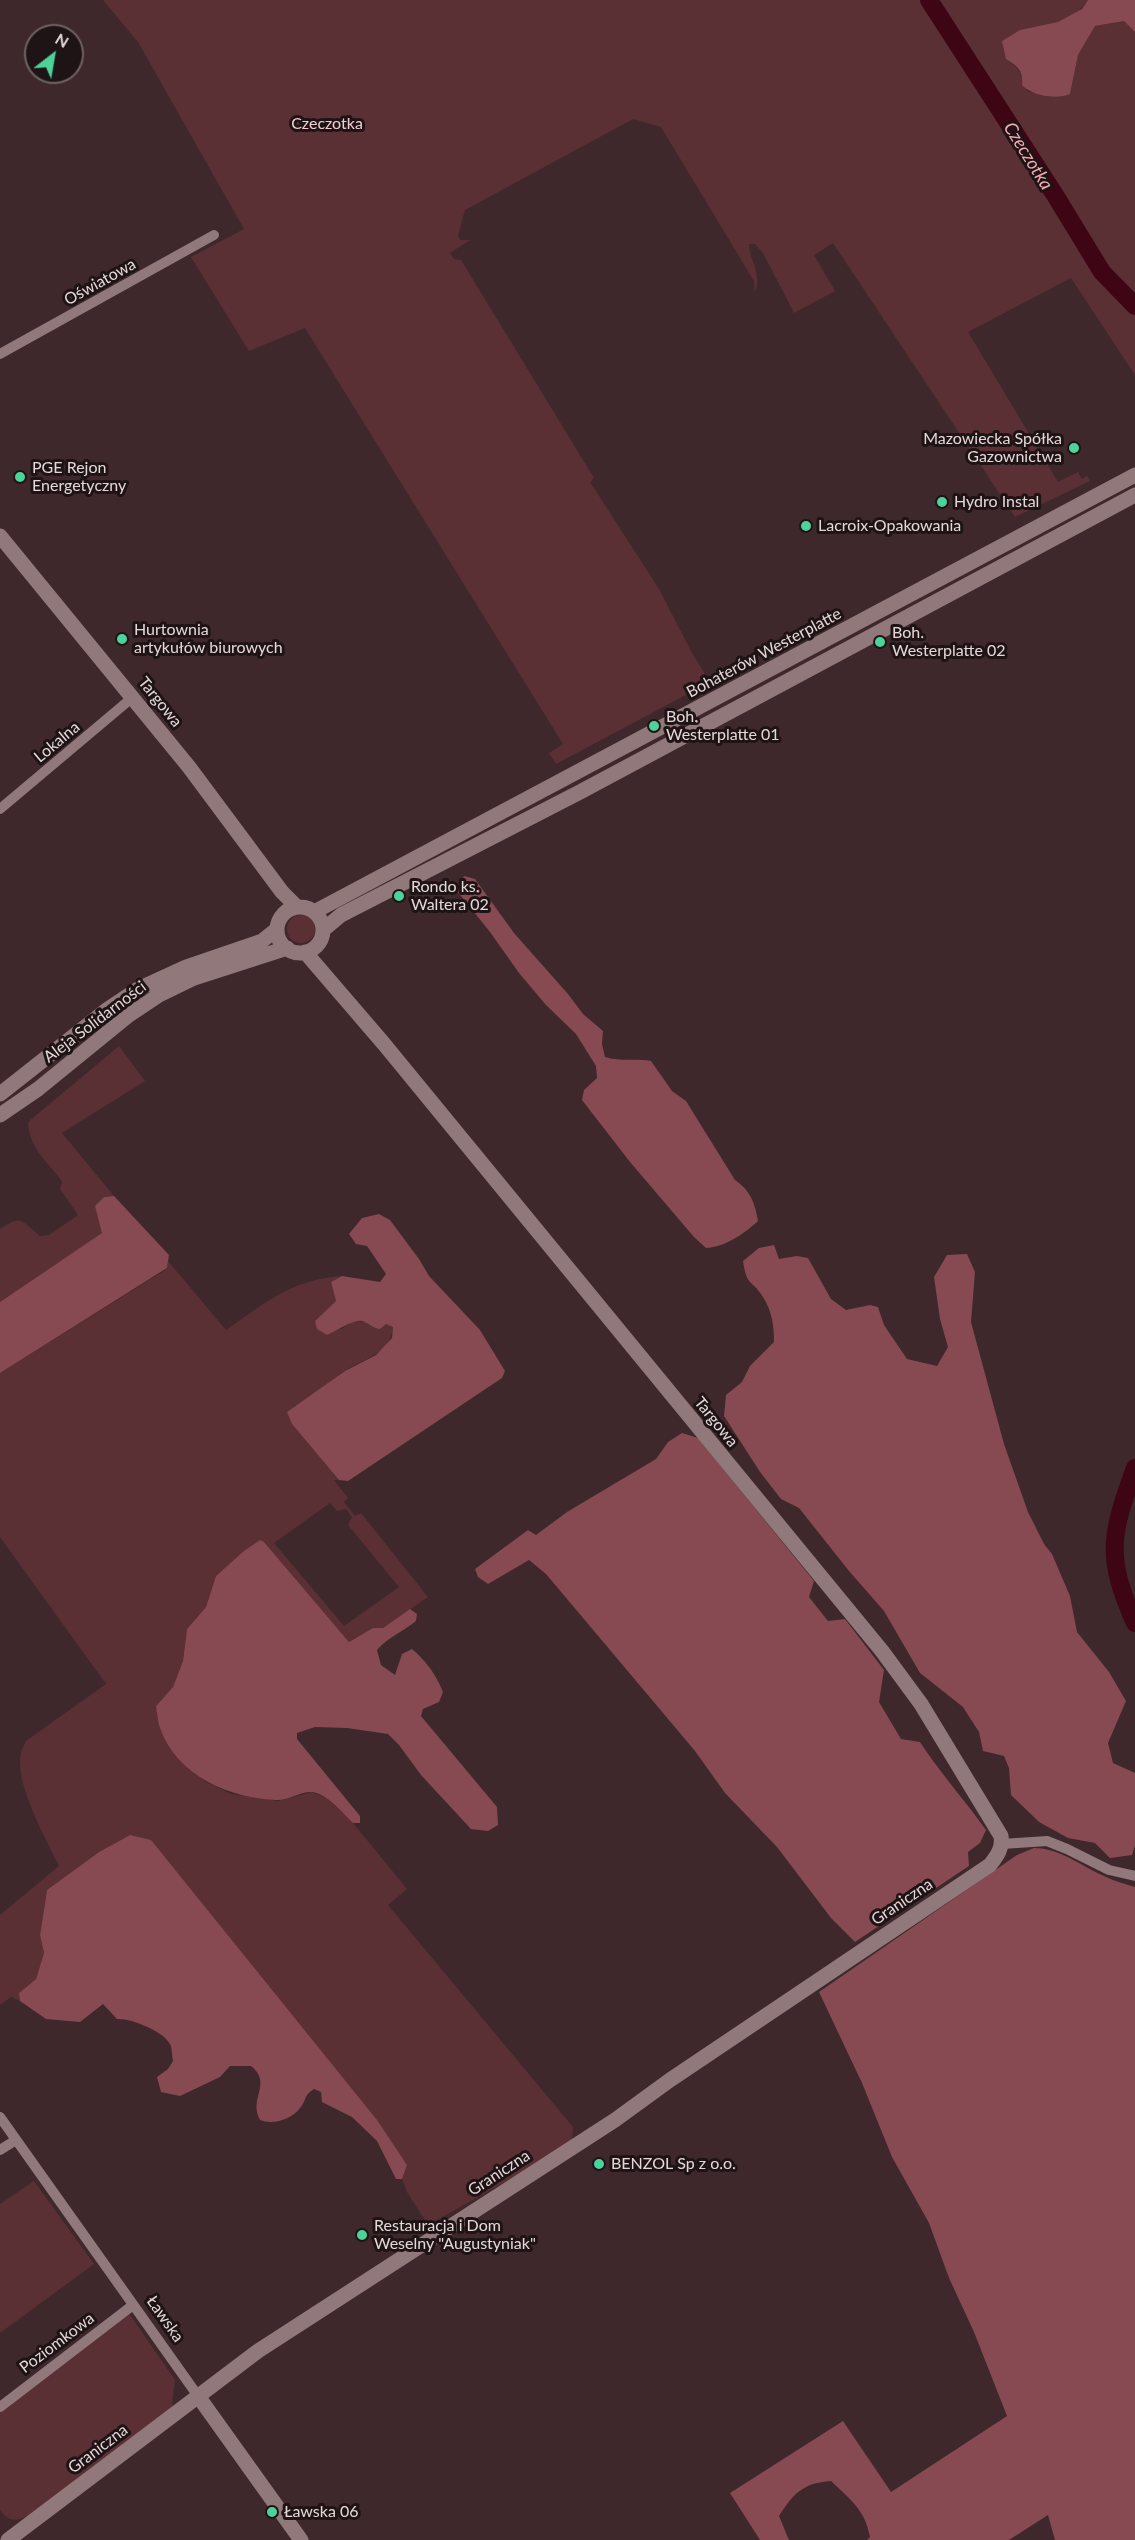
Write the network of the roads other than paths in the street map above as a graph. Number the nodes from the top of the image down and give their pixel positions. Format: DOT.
graph roads {
  1 [pos="214,235"];
  2 [pos="0,354"];
  3 [pos="1135,475"];
  4 [pos="1135,495"];
  5 [pos="0,536"];
  6 [pos="133,697"];
  7 [pos="0,809"];
  8 [pos="244,837"];
  9 [pos="297,907"];
  10 [pos="314,912"];
  11 [pos="280,923"];
  12 [pos="323,930"];
  13 [pos="287,948"];
  14 [pos="311,949"];
  15 [pos="0,1094"];
  16 [pos="0,1116"];
  17 [pos="1001,1840"];
  18 [pos="1135,1876"];
  19 [pos="0,2118"];
  20 [pos="16,2140"];
  21 [pos="0,2150"];
  22 [pos="133,2305"];
  23 [pos="198,2396"];
  24 [pos="0,2407"];
  25 [pos="8,2540"];
  26 [pos="301,2540"];
  1 -- 2 [label="street, Oświatowa"];
  3 -- 10 [label="street, Bohaterów Westerplatte"];
  4 -- 12 [label="street"];
  5 -- 6 [label="street, Targowa"];
  6 -- 7 [label="street, Lokalna"];
  6 -- 8 [label="street, Targowa"];
  8 -- 9 [label="street, Targowa"];
  8 -- 11 [label="street, Targowa"];
  9 -- 10 [label="street"];
  9 -- 11 [label="street"];
  10 -- 12 [label="street"];
  11 -- 13 [label="street"];
  11 -- 15 [label="street, Aleja Solidarności"];
  12 -- 14 [label="street"];
  13 -- 14 [label="street"];
  13 -- 16 [label="street, Aleja Solidarności"];
  14 -- 17 [label="street, Targowa"];
  17 -- 18 [label="street"];
  17 -- 23 [label="street, Graniczna"];
  19 -- 20 [label="street, Ławska"];
  20 -- 21 [label="street"];
  20 -- 22 [label="street, Ławska"];
  22 -- 23 [label="street, Ławska"];
  22 -- 24 [label="street, Poziomkowa"];
  23 -- 25 [label="street, Graniczna"];
  23 -- 26 [label="street, Ławska"];
}
